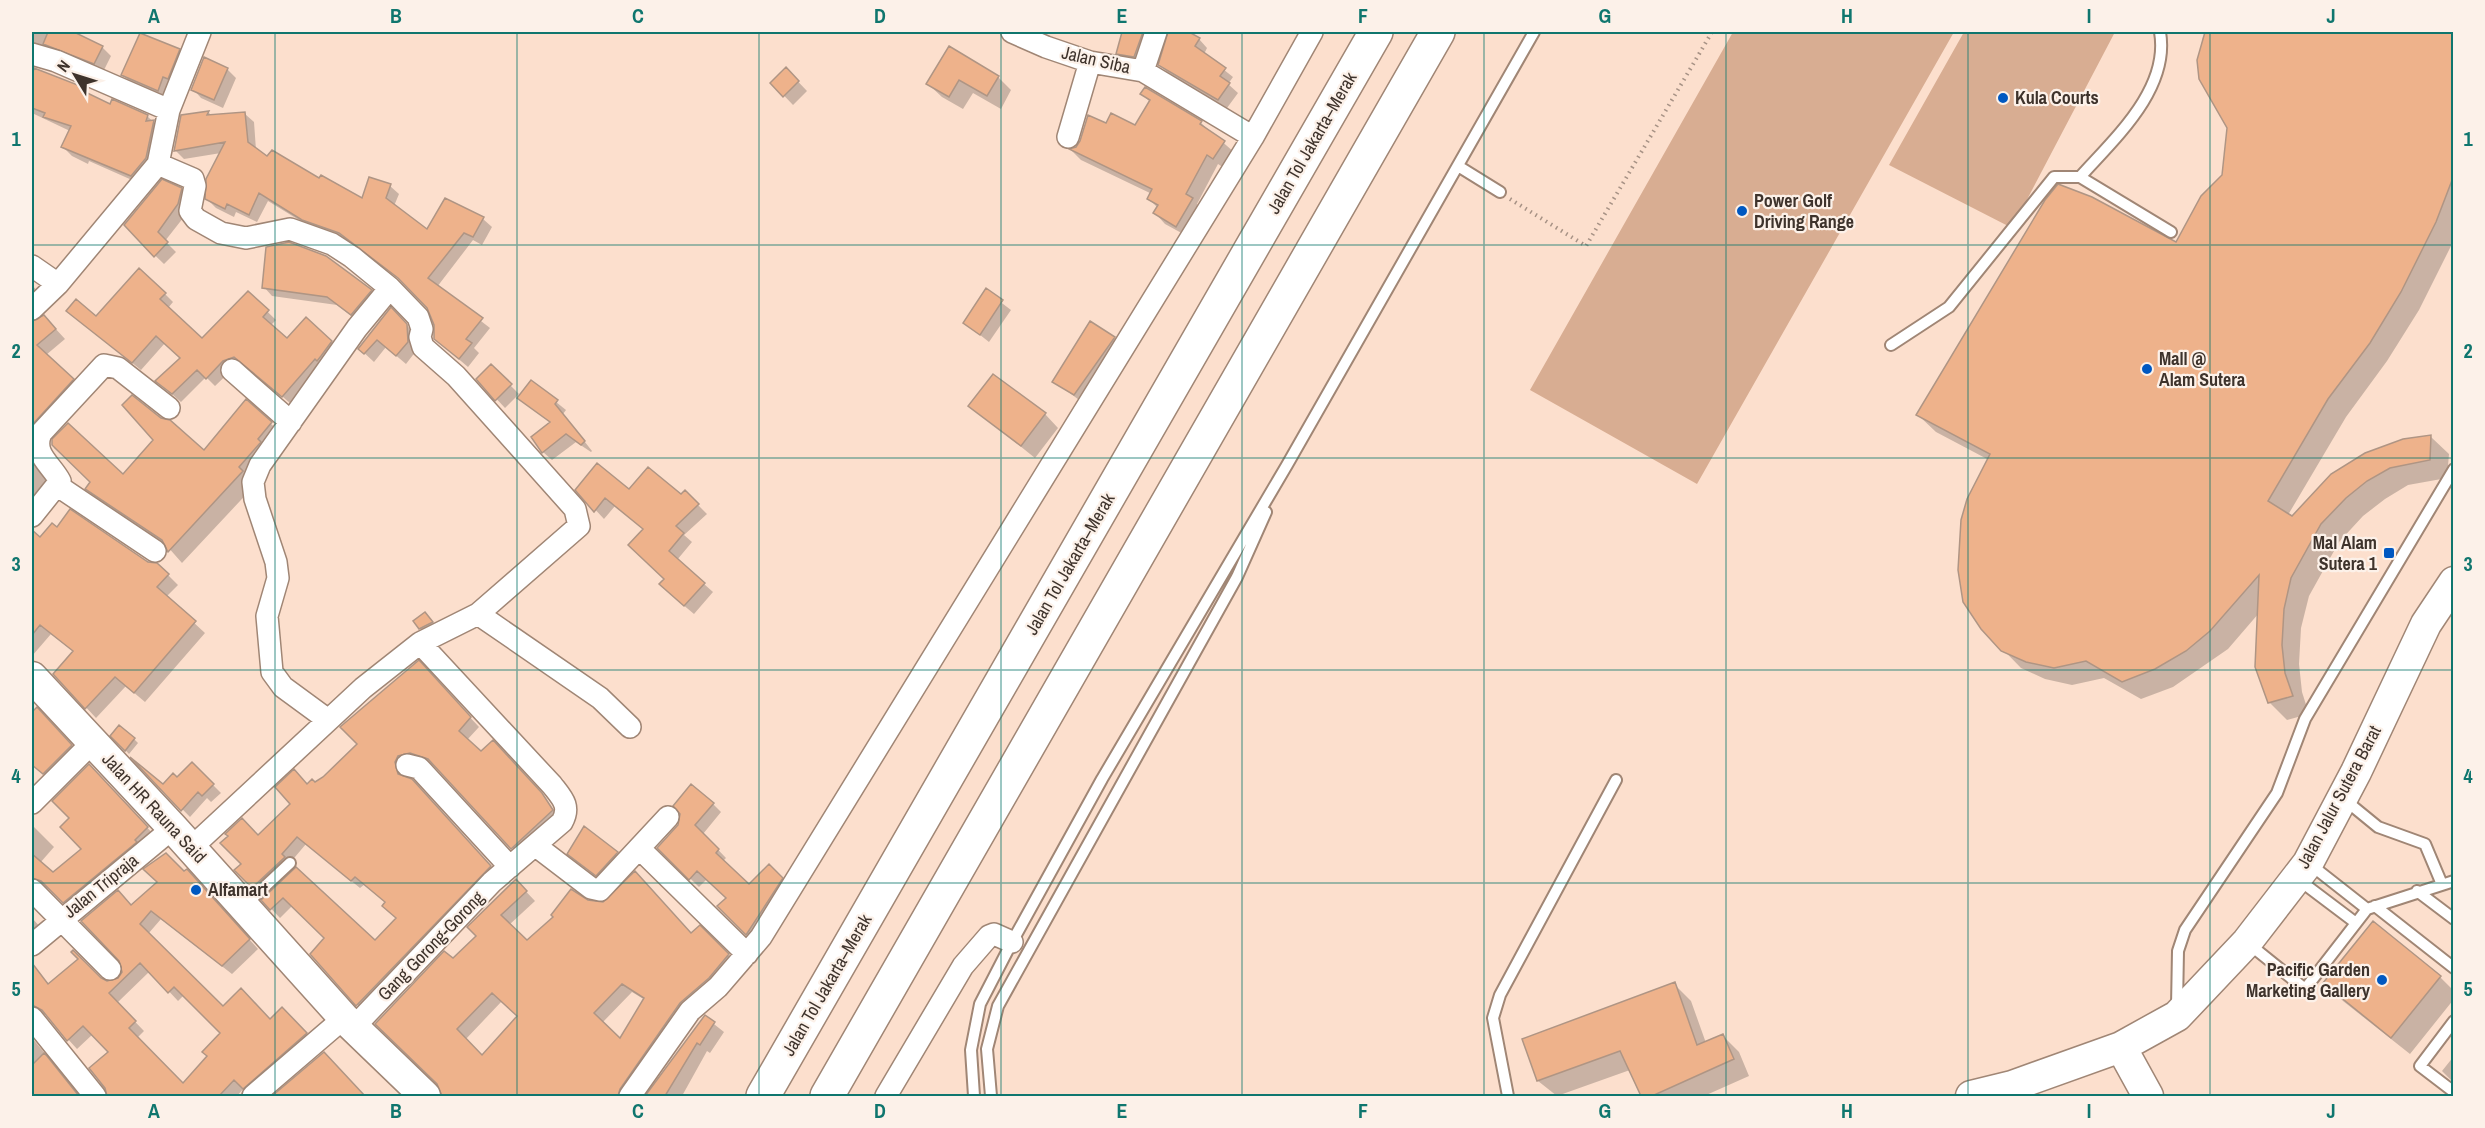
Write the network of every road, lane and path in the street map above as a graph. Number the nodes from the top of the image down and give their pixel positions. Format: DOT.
graph roads {
  1 [pos="200,32"];
  2 [pos="1012,32"];
  3 [pos="1156,32"];
  4 [pos="1312,32"];
  5 [pos="1376,32"];
  6 [pos="1438,32"];
  7 [pos="1534,32"];
  8 [pos="1712,32"];
  9 [pos="2160,32"];
  10 [pos="32,54"];
  11 [pos="1090,63"];
  12 [pos="1143,71"];
  13 [pos="169,110"];
  14 [pos="1068,137"];
  15 [pos="1253,137"];
  16 [pos="159,164"];
  17 [pos="1458,166"];
  18 [pos="2080,177"];
  19 [pos="1500,192"];
  20 [pos="2171,232"];
  21 [pos="32,266"];
  22 [pos="58,284"];
  23 [pos="390,288"];
  24 [pos="32,309"];
  25 [pos="1891,345"];
  26 [pos="232,370"];
  27 [pos="169,408"];
  28 [pos="291,422"];
  29 [pos="1287,465"];
  30 [pos="2454,469"];
  31 [pos="58,486"];
  32 [pos="32,516"];
  33 [pos="154,551"];
  34 [pos="2454,582"];
  35 [pos="478,614"];
  36 [pos="420,643"];
  37 [pos="34,684"];
  38 [pos="328,720"];
  39 [pos="630,727"];
  40 [pos="93,742"];
  41 [pos="407,765"];
  42 [pos="1616,780"];
  43 [pos="2342,798"];
  44 [pos="32,803"];
  45 [pos="668,817"];
  46 [pos="182,838"];
  47 [pos="536,846"];
  48 [pos="640,849"];
  49 [pos="290,863"];
  50 [pos="510,867"];
  51 [pos="2302,870"];
  52 [pos="2454,880"];
  53 [pos="2441,882"];
  54 [pos="32,890"];
  55 [pos="2417,891"];
  56 [pos="244,907"];
  57 [pos="2371,908"];
  58 [pos="61,918"];
  59 [pos="2454,919"];
  60 [pos="2356,923"];
  61 [pos="1012,942"];
  62 [pos="2247,942"];
  63 [pos="32,945"];
  64 [pos="747,954"];
  65 [pos="2454,968"];
  66 [pos="110,969"];
  67 [pos="2177,1016"];
  68 [pos="32,1018"];
  69 [pos="2454,1021"];
  70 [pos="349,1022"];
  71 [pos="2121,1047"];
  72 [pos="2454,1092"];
  73 [pos="95,1096"];
  74 [pos="253,1096"];
  75 [pos="425,1096"];
  76 [pos="630,1096"];
  77 [pos="763,1096"];
  78 [pos="827,1096"];
  79 [pos="886,1096"];
  80 [pos="974,1096"];
  81 [pos="991,1096"];
  82 [pos="1508,1096"];
  83 [pos="1971,1096"];
  84 [pos="2148,1096"];
  1 -- 13 [label="street"];
  2 -- 11 [label="street, Jalan Siba"];
  3 -- 12 [label="street, Jalan Siba"];
  4 -- 15 [label="street"];
  5 -- 77 [label="highway, Jalan Tol Jakarta–Merak"];
  6 -- 78 [label="highway"];
  7 -- 17 [label="lane"];
  8 -- 19 [label="path"];
  9 -- 18 [label="lane"];
  10 -- 13 [label="street"];
  11 -- 12 [label="street, Jalan Siba"];
  11 -- 14 [label="street"];
  12 -- 15 [label="street"];
  13 -- 16 [label="street"];
  15 -- 64 [label="street"];
  16 -- 22 [label="street"];
  16 -- 23 [label="street"];
  17 -- 19 [label="lane"];
  17 -- 29 [label="lane"];
  18 -- 20 [label="lane"];
  18 -- 25 [label="lane"];
  21 -- 22 [label="street"];
  22 -- 24 [label="street"];
  23 -- 28 [label="street"];
  23 -- 35 [label="street, Jalan Tripraja"];
  26 -- 28 [label="street"];
  27 -- 31 [label="street"];
  28 -- 38 [label="street"];
  29 -- 61 [label="lane"];
  29 -- 81 [label="lane"];
  30 -- 67 [label="lane"];
  31 -- 32 [label="street"];
  31 -- 33 [label="street"];
  34 -- 43 [label="street, Jalan Jalur Sutera Barat"];
  35 -- 36 [label="street, Jalan Tripraja"];
  35 -- 39 [label="street"];
  36 -- 38 [label="street, Jalan Tripraja"];
  36 -- 47 [label="street, Gang Gorong-Gorong"];
  37 -- 40 [label="street, Jalan HR Rauna Said"];
  38 -- 46 [label="street, Jalan Tripraja"];
  40 -- 44 [label="street"];
  40 -- 46 [label="street, Jalan HR Rauna Said"];
  41 -- 50 [label="street"];
  42 -- 82 [label="lane"];
  43 -- 51 [label="street, Jalan Jalur Sutera Barat"];
  43 -- 53 [label="lane"];
  45 -- 48 [label="street"];
  46 -- 56 [label="street, Jalan HR Rauna Said"];
  46 -- 58 [label="street, Jalan Tripraja"];
  47 -- 48 [label="street"];
  47 -- 50 [label="street, Gang Gorong-Gorong"];
  48 -- 64 [label="street"];
  49 -- 56 [label="lane"];
  50 -- 70 [label="street, Gang Gorong-Gorong"];
  51 -- 57 [label="lane"];
  51 -- 60 [label="lane"];
  51 -- 62 [label="street, Jalan Jalur Sutera Barat"];
  52 -- 53 [label="lane"];
  53 -- 55 [label="lane"];
  54 -- 58 [label="street"];
  55 -- 57 [label="lane"];
  55 -- 59 [label="lane"];
  56 -- 70 [label="street, Jalan HR Rauna Said"];
  57 -- 60 [label="lane"];
  57 -- 65 [label="lane"];
  58 -- 63 [label="street, Jalan Tripraja"];
  58 -- 66 [label="street"];
  60 -- 62 [label="lane"];
  61 -- 79 [label="street"];
  61 -- 80 [label="lane"];
  62 -- 67 [label="street, Jalan Jalur Sutera Barat"];
  64 -- 76 [label="street"];
  67 -- 71 [label="street, Jalan Jalur Sutera Barat"];
  68 -- 73 [label="street"];
  69 -- 72 [label="lane"];
  70 -- 74 [label="street, Gang Gorong-Gorong"];
  70 -- 75 [label="street, Jalan HR Rauna Said"];
  71 -- 83 [label="street, Jalan Jalur Sutera Barat"];
  71 -- 84 [label="street"];
}
